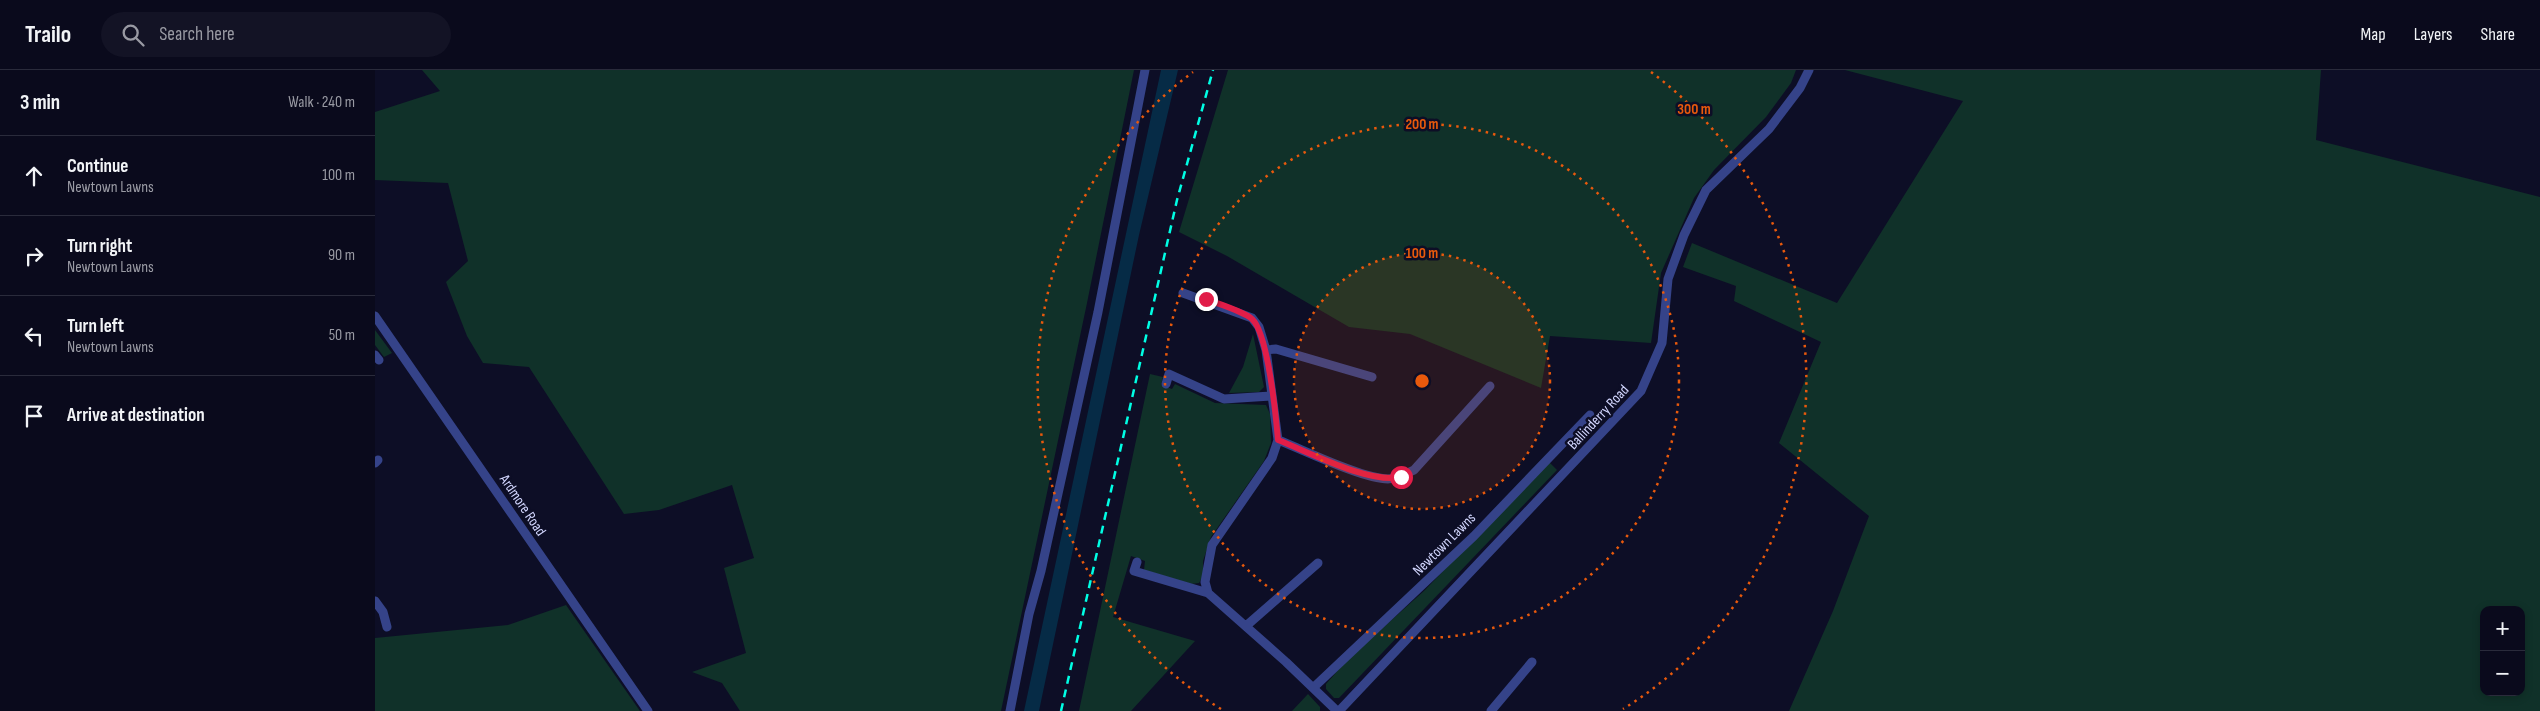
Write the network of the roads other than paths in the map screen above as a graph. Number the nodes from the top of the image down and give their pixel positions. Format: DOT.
graph roads {
  1 [pos="1145,70"];
  2 [pos="1809,70"];
  3 [pos="1183,293"];
  4 [pos="375,316"];
  5 [pos="1266,350"];
  6 [pos="1372,377"];
  7 [pos="1166,384"];
  8 [pos="1490,386"];
  9 [pos="1271,396"];
  10 [pos="1590,416"];
  11 [pos="1278,440"];
  12 [pos="1137,562"];
  13 [pos="1318,563"];
  14 [pos="1207,593"];
  15 [pos="375,601"];
  16 [pos="1245,626"];
  17 [pos="387,627"];
  18 [pos="1532,662"];
  19 [pos="1313,688"];
  20 [pos="648,711"];
  21 [pos="1009,711"];
  22 [pos="1338,711"];
  23 [pos="1491,711"];
  1 -- 21 [label="street"];
  2 -- 22 [label="street, Ballinderry Road"];
  3 -- 5 [label="street"];
  4 -- 20 [label="street, Ardmore Road"];
  5 -- 6 [label="street"];
  5 -- 9 [label="street"];
  7 -- 9 [label="street"];
  8 -- 11 [label="street"];
  9 -- 11 [label="street"];
  10 -- 19 [label="street, Newtown Lawns"];
  11 -- 14 [label="street"];
  12 -- 14 [label="street"];
  13 -- 16 [label="street"];
  14 -- 16 [label="street"];
  15 -- 17 [label="street"];
  16 -- 19 [label="street"];
  18 -- 23 [label="street"];
  19 -- 22 [label="street"];
}
